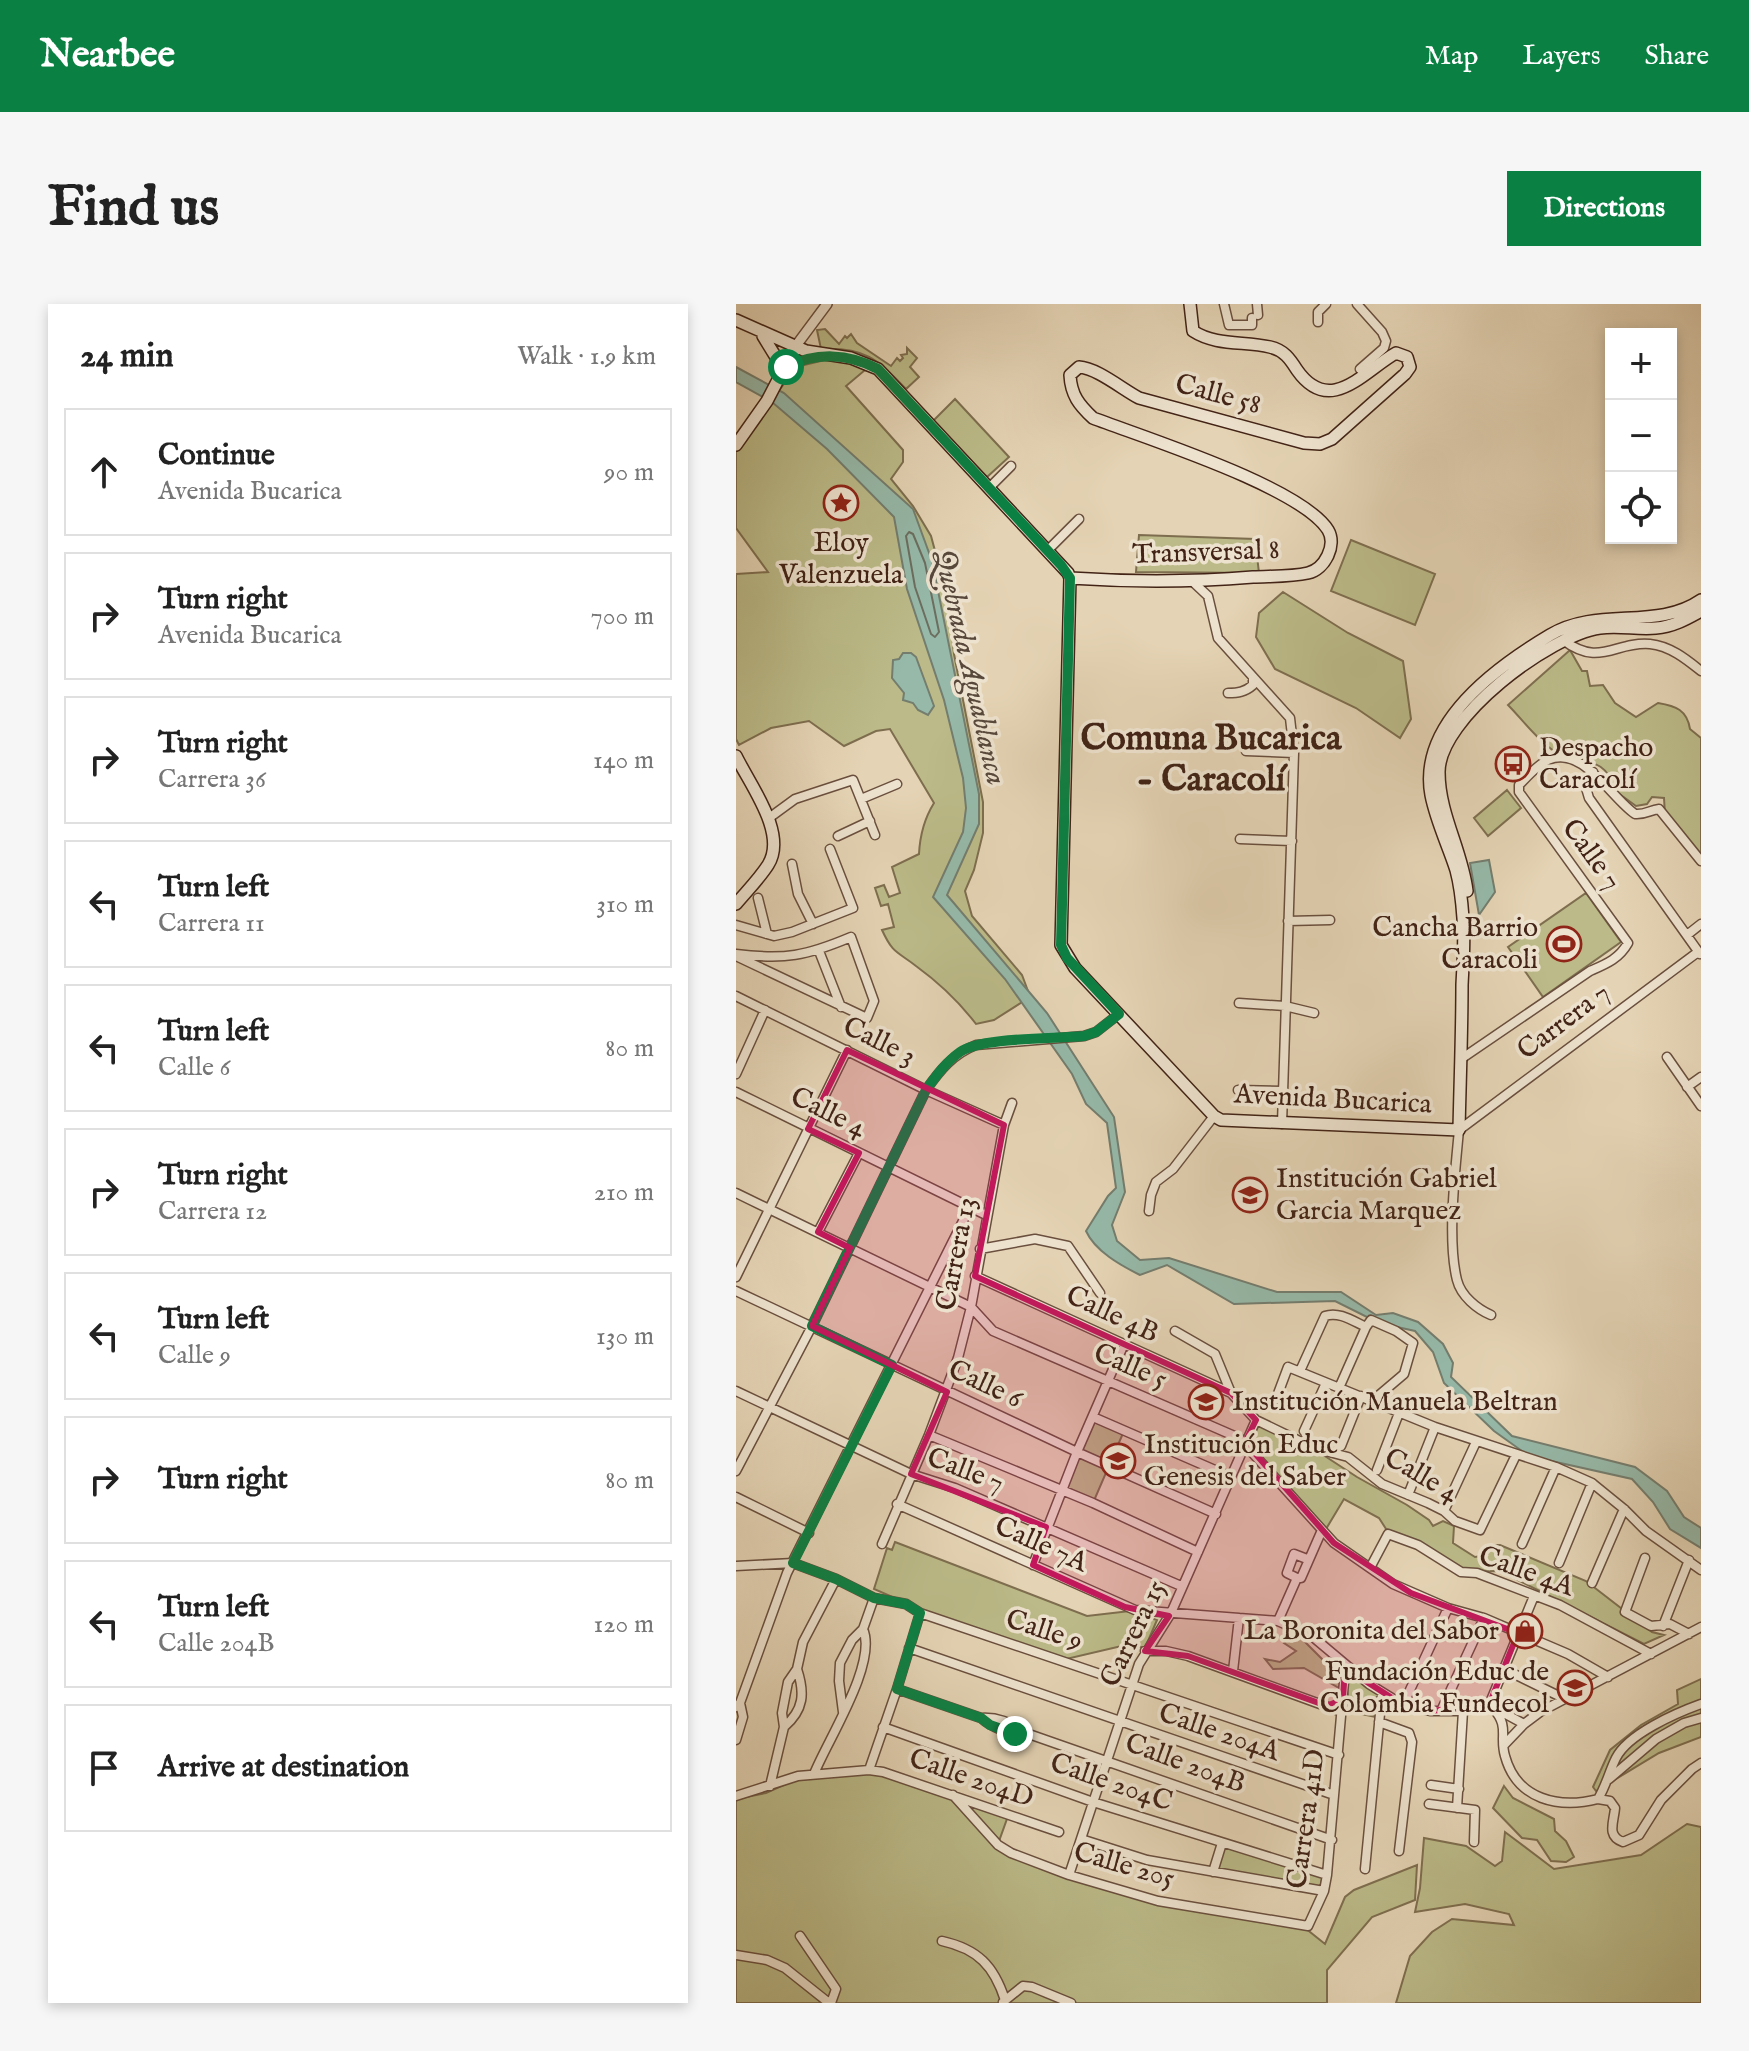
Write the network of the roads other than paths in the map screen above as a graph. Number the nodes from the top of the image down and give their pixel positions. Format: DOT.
graph roads {
  1 [pos="827,304"];
  2 [pos="1190,304"];
  3 [pos="1224,304"];
  4 [pos="1257,304"];
  5 [pos="1326,304"];
  6 [pos="1357,304"];
  7 [pos="736,320"];
  8 [pos="1318,322"];
  9 [pos="805,331"];
  10 [pos="760,332"];
  11 [pos="794,349"];
  12 [pos="823,356"];
  13 [pos="784,367"];
  14 [pos="1360,369"];
  15 [pos="739,441"];
  16 [pos="1011,466"];
  17 [pos="989,488"];
  18 [pos="1079,519"];
  19 [pos="1331,548"];
  20 [pos="1047,551"];
  21 [pos="1070,578"];
  22 [pos="1219,580"];
  23 [pos="1192,581"];
  24 [pos="1208,596"];
  25 [pos="1701,600"];
  26 [pos="1701,611"];
  27 [pos="1563,640"];
  28 [pos="1701,671"];
  29 [pos="1253,678"];
  30 [pos="1228,693"];
  31 [pos="1246,751"];
  32 [pos="1294,753"];
  33 [pos="736,756"];
  34 [pos="1593,772"];
  35 [pos="897,784"];
  36 [pos="861,799"];
  37 [pos="769,818"];
  38 [pos="870,821"];
  39 [pos="875,835"];
  40 [pos="838,836"];
  41 [pos="1240,839"];
  42 [pos="1292,841"];
  43 [pos="830,849"];
  44 [pos="1701,861"];
  45 [pos="792,864"];
  46 [pos="758,898"];
  47 [pos="736,904"];
  48 [pos="1463,919"];
  49 [pos="1330,920"];
  50 [pos="1288,921"];
  51 [pos="813,924"];
  52 [pos="1701,924"];
  53 [pos="736,925"];
  54 [pos="767,934"];
  55 [pos="1687,935"];
  56 [pos="819,951"];
  57 [pos="1700,954"];
  58 [pos="736,955"];
  59 [pos="736,996"];
  60 [pos="1239,1003"];
  61 [pos="1285,1006"];
  62 [pos="841,1008"];
  63 [pos="765,1010"];
  64 [pos="1314,1013"];
  65 [pos="1119,1014"];
  66 [pos="847,1050"];
  67 [pos="1667,1057"];
  68 [pos="1461,1059"];
  69 [pos="736,1074"];
  70 [pos="1701,1077"];
  71 [pos="1687,1087"];
  72 [pos="926,1090"];
  73 [pos="1238,1090"];
  74 [pos="1282,1091"];
  75 [pos="736,1092"];
  76 [pos="1012,1103"];
  77 [pos="1282,1105"];
  78 [pos="1701,1106"];
  79 [pos="1214,1116"];
  80 [pos="1266,1123"];
  81 [pos="1282,1124"];
  82 [pos="1004,1125"];
  83 [pos="808,1129"];
  84 [pos="1459,1130"];
  85 [pos="859,1153"];
  86 [pos="890,1168"];
  87 [pos="736,1193"];
  88 [pos="970,1207"];
  89 [pos="769,1208"];
  90 [pos="1149,1211"];
  91 [pos="986,1215"];
  92 [pos="818,1232"];
  93 [pos="850,1248"];
  94 [pos="980,1249"];
  95 [pos="975,1276"];
  96 [pos="736,1277"];
  97 [pos="931,1288"];
  98 [pos="736,1291"];
  99 [pos="1100,1293"];
  100 [pos="971,1307"];
  101 [pos="1491,1315"];
  102 [pos="812,1326"];
  103 [pos="1366,1327"];
  104 [pos="1175,1331"];
  105 [pos="1124,1344"];
  106 [pos="892,1365"];
  107 [pos="1300,1371"];
  108 [pos="1109,1381"];
  109 [pos="1326,1383"];
  110 [pos="1339,1388"];
  111 [pos="736,1391"];
  112 [pos="947,1392"];
  113 [pos="1231,1393"];
  114 [pos="1361,1396"];
  115 [pos="1276,1399"];
  116 [pos="1376,1402"];
  117 [pos="770,1406"];
  118 [pos="1399,1413"];
  119 [pos="1093,1417"];
  120 [pos="1256,1420"];
  121 [pos="1435,1427"];
  122 [pos="1304,1431"];
  123 [pos="929,1435"];
  124 [pos="1245,1442"];
  125 [pos="1476,1442"];
  126 [pos="1341,1446"];
  127 [pos="852,1447"];
  128 [pos="1077,1452"];
  129 [pos="1516,1455"];
  130 [pos="1556,1467"];
  131 [pos="1377,1470"];
  132 [pos="738,1474"];
  133 [pos="911,1474"];
  134 [pos="1231,1477"];
  135 [pos="1592,1483"];
  136 [pos="1062,1490"];
  137 [pos="1408,1495"];
  138 [pos="736,1497"];
  139 [pos="897,1504"];
  140 [pos="1624,1509"];
  141 [pos="1444,1511"];
  142 [pos="1216,1514"];
  143 [pos="1046,1527"];
  144 [pos="1322,1530"];
  145 [pos="809,1533"];
  146 [pos="882,1544"];
  147 [pos="1522,1544"];
  148 [pos="1198,1552"];
  149 [pos="1645,1558"];
  150 [pos="1307,1559"];
  151 [pos="1689,1560"];
  152 [pos="793,1563"];
  153 [pos="1559,1563"];
  154 [pos="1033,1565"];
  155 [pos="736,1566"];
  156 [pos="1370,1568"];
  157 [pos="1701,1570"];
  158 [pos="1297,1578"];
  159 [pos="836,1579"];
  160 [pos="1592,1583"];
  161 [pos="1181,1586"];
  162 [pos="1534,1596"];
  163 [pos="874,1598"];
  164 [pos="1448,1608"];
  165 [pos="920,1613"];
  166 [pos="1171,1613"];
  167 [pos="1239,1618"];
  168 [pos="1484,1618"];
  169 [pos="1278,1621"];
  170 [pos="1663,1626"];
  171 [pos="1701,1627"];
  172 [pos="863,1629"];
  173 [pos="1518,1633"];
  174 [pos="1689,1634"];
  175 [pos="909,1648"];
  176 [pos="1145,1651"];
  177 [pos="1651,1654"];
  178 [pos="1349,1667"];
  179 [pos="797,1669"];
  180 [pos="1504,1669"];
  181 [pos="1233,1671"];
  182 [pos="1608,1677"];
  183 [pos="1131,1683"];
  184 [pos="897,1689"];
  185 [pos="1382,1693"];
  186 [pos="1343,1699"];
  187 [pos="1565,1699"];
  188 [pos="1701,1704"];
  189 [pos="738,1705"];
  190 [pos="1403,1705"];
  191 [pos="1489,1705"];
  192 [pos="1327,1706"];
  193 [pos="1441,1711"];
  194 [pos="1463,1711"];
  195 [pos="844,1712"];
  196 [pos="1342,1712"];
  197 [pos="1701,1718"];
  198 [pos="1119,1722"];
  199 [pos="1379,1722"];
  200 [pos="1524,1724"];
  201 [pos="784,1727"];
  202 [pos="883,1727"];
  203 [pos="736,1740"];
  204 [pos="1503,1746"];
  205 [pos="1339,1755"];
  206 [pos="1107,1760"];
  207 [pos="1701,1763"];
  208 [pos="869,1770"];
  209 [pos="814,1774"];
  210 [pos="1608,1780"];
  211 [pos="1431,1785"];
  212 [pos="770,1786"];
  213 [pos="1459,1789"];
  214 [pos="953,1795"];
  215 [pos="1334,1795"];
  216 [pos="736,1796"];
  217 [pos="1598,1799"];
  218 [pos="1093,1802"];
  219 [pos="1429,1804"];
  220 [pos="1457,1808"];
  221 [pos="1059,1832"];
  222 [pos="1081,1839"];
  223 [pos="1332,1840"];
  224 [pos="1474,1842"];
  225 [pos="1222,1843"];
  226 [pos="1399,1851"];
  227 [pos="1365,1869"];
  228 [pos="1213,1872"];
  229 [pos="1069,1875"];
  230 [pos="1327,1875"];
  231 [pos="1324,1891"];
  232 [pos="1308,1926"];
  233 [pos="800,1936"];
  234 [pos="942,1941"];
  235 [pos="736,1955"];
  236 [pos="1004,2002"];
  237 [pos="830,2003"];
  238 [pos="1071,2003"];
  1 -- 9 [label="street"];
  2 -- 19 [label="main road, Calle 58"];
  3 -- 4 [label="street"];
  5 -- 8 [label="street"];
  6 -- 14 [label="street"];
  7 -- 10 [label="main road"];
  9 -- 11 [label="street"];
  9 -- 12 [label="street"];
  10 -- 11 [label="main road"];
  10 -- 13 [label="main road"];
  11 -- 12 [label="main road"];
  11 -- 13 [label="main road"];
  12 -- 13 [label="main road"];
  12 -- 17 [label="main road"];
  13 -- 15 [label="main road"];
  16 -- 17 [label="street"];
  17 -- 20 [label="main road"];
  18 -- 20 [label="street"];
  19 -- 22 [label="main road, Transversal 8"];
  20 -- 21 [label="main road"];
  21 -- 23 [label="main road, Transversal 8"];
  21 -- 65 [label="main road, Avenida Bucarica"];
  22 -- 23 [label="main road, Transversal 8"];
  22 -- 24 [label="street"];
  23 -- 24 [label="street"];
  24 -- 29 [label="street"];
  25 -- 48 [label="main road"];
  26 -- 27 [label="main road"];
  27 -- 28 [label="street"];
  27 -- 48 [label="main road"];
  29 -- 30 [label="street"];
  29 -- 32 [label="street"];
  31 -- 32 [label="street"];
  32 -- 42 [label="street"];
  33 -- 37 [label="main road"];
  34 -- 44 [label="street"];
  34 -- 55 [label="street"];
  34 -- 68 [label="street, Calle 7"];
  35 -- 36 [label="street"];
  36 -- 37 [label="street"];
  36 -- 38 [label="street"];
  37 -- 47 [label="main road"];
  38 -- 39 [label="street"];
  38 -- 40 [label="street"];
  41 -- 42 [label="street"];
  42 -- 50 [label="street"];
  43 -- 51 [label="street"];
  45 -- 51 [label="street"];
  46 -- 54 [label="street"];
  48 -- 68 [label="main road"];
  49 -- 50 [label="street"];
  50 -- 61 [label="street"];
  51 -- 54 [label="street"];
  52 -- 55 [label="street"];
  53 -- 54 [label="street"];
  55 -- 57 [label="street"];
  56 -- 58 [label="street"];
  56 -- 62 [label="street"];
  56 -- 62 [label="street"];
  57 -- 84 [label="street, Carrera 7"];
  58 -- 62 [label="street"];
  59 -- 63 [label="street, Calle 3"];
  60 -- 61 [label="street"];
  61 -- 64 [label="street"];
  61 -- 74 [label="street"];
  63 -- 66 [label="street, Calle 3"];
  63 -- 69 [label="street"];
  65 -- 72 [label="street"];
  65 -- 79 [label="main road, Avenida Bucarica"];
  66 -- 72 [label="street, Calle 3"];
  66 -- 83 [label="street"];
  67 -- 71 [label="street"];
  68 -- 84 [label="main road"];
  70 -- 71 [label="street"];
  71 -- 78 [label="street"];
  72 -- 82 [label="street, Calle 3"];
  72 -- 86 [label="street"];
  73 -- 74 [label="street"];
  74 -- 77 [label="street"];
  75 -- 83 [label="street, Calle 4"];
  76 -- 82 [label="street, Carrera 13"];
  77 -- 80 [label="street"];
  77 -- 81 [label="street"];
  79 -- 80 [label="main road, Avenida Bucarica"];
  79 -- 90 [label="street"];
  80 -- 81 [label="main road, Avenida Bucarica"];
  81 -- 84 [label="main road, Avenida Bucarica"];
  82 -- 91 [label="street, Carrera 13"];
  83 -- 85 [label="street, Calle 4"];
  83 -- 89 [label="street"];
  84 -- 101 [label="street"];
  85 -- 86 [label="street, Calle 4"];
  85 -- 92 [label="street"];
  86 -- 88 [label="street, Calle 4"];
  86 -- 93 [label="street"];
  87 -- 89 [label="street, Calle 5"];
  88 -- 91 [label="street, Calle 4"];
  88 -- 97 [label="street"];
  89 -- 92 [label="street, Calle 5"];
  89 -- 96 [label="street"];
  91 -- 94 [label="street, Carrera 13"];
  92 -- 93 [label="street, Calle 5"];
  93 -- 97 [label="street, Calle 5"];
  93 -- 102 [label="street"];
  94 -- 95 [label="street, Carrera 13"];
  94 -- 99 [label="street"];
  95 -- 100 [label="street, Carrera 13"];
  95 -- 105 [label="street, Calle 4B"];
  97 -- 100 [label="street, Calle 5"];
  97 -- 106 [label="street"];
  98 -- 102 [label="street, Calle 6"];
  100 -- 108 [label="street, Calle 5"];
  100 -- 112 [label="street, Carrera 13"];
  102 -- 106 [label="street, Calle 6"];
  102 -- 117 [label="street"];
  103 -- 107 [label="street"];
  103 -- 110 [label="street"];
  103 -- 116 [label="street"];
  104 -- 113 [label="street"];
  105 -- 108 [label="street"];
  105 -- 113 [label="street, Calle 4B"];
  106 -- 112 [label="street, Calle 6"];
  106 -- 127 [label="street"];
  107 -- 109 [label="street"];
  107 -- 115 [label="street"];
  108 -- 119 [label="street"];
  108 -- 124 [label="street, Calle 5"];
  109 -- 110 [label="street"];
  109 -- 122 [label="street"];
  110 -- 114 [label="street"];
  111 -- 117 [label="street, Calle 7"];
  112 -- 123 [label="street, Carrera 13"];
  112 -- 128 [label="street, Calle 6"];
  113 -- 120 [label="street"];
  114 -- 116 [label="street"];
  114 -- 126 [label="street"];
  116 -- 118 [label="street"];
  117 -- 127 [label="street, Calle 7"];
  117 -- 132 [label="street"];
  118 -- 121 [label="street"];
  118 -- 131 [label="street"];
  119 -- 128 [label="street"];
  119 -- 134 [label="street"];
  120 -- 124 [label="street, Carrera 15"];
  120 -- 137 [label="street, Calle 4"];
  121 -- 125 [label="street"];
  121 -- 137 [label="street"];
  123 -- 133 [label="street, Carrera 13"];
  123 -- 136 [label="street"];
  124 -- 134 [label="street, Carrera 15"];
  124 -- 144 [label="street, Calle 5"];
  125 -- 129 [label="street"];
  125 -- 141 [label="street"];
  127 -- 133 [label="street, Calle 7"];
  127 -- 145 [label="street"];
  128 -- 136 [label="street"];
  128 -- 142 [label="street, Calle 6"];
  129 -- 130 [label="street"];
  129 -- 141 [label="street, Calle 4"];
  130 -- 135 [label="street"];
  130 -- 147 [label="street"];
  133 -- 139 [label="street, Carrera 13"];
  133 -- 143 [label="street, Calle 7"];
  134 -- 142 [label="street, Carrera 15"];
  135 -- 140 [label="street"];
  135 -- 153 [label="street"];
  136 -- 143 [label="street"];
  136 -- 148 [label="street"];
  137 -- 141 [label="street, Calle 4"];
  138 -- 145 [label="street"];
  139 -- 146 [label="street, Carrera 13"];
  139 -- 154 [label="street, Calle 7A"];
  140 -- 151 [label="street"];
  140 -- 160 [label="street"];
  142 -- 148 [label="street, Carrera 15"];
  143 -- 154 [label="street"];
  143 -- 161 [label="street, Calle 7"];
  144 -- 150 [label="street"];
  144 -- 156 [label="street, Calle 5"];
  145 -- 152 [label="street"];
  148 -- 161 [label="street, Carrera 15"];
  149 -- 170 [label="street"];
  150 -- 158 [label="street"];
  150 -- 158 [label="street"];
  151 -- 157 [label="street"];
  151 -- 170 [label="street"];
  152 -- 155 [label="street, Calle 9"];
  152 -- 159 [label="street, Calle 9"];
  152 -- 189 [label="street"];
  154 -- 166 [label="street, Calle 7A"];
  156 -- 162 [label="street, Calle 4A"];
  156 -- 164 [label="street, Calle 5"];
  158 -- 169 [label="street"];
  159 -- 163 [label="street, Calle 9"];
  159 -- 179 [label="street"];
  161 -- 166 [label="street, Carrera 15"];
  162 -- 173 [label="street"];
  162 -- 177 [label="street, Calle 4A"];
  163 -- 165 [label="street, Calle 9"];
  163 -- 172 [label="street"];
  164 -- 168 [label="street, Calle 5"];
  164 -- 190 [label="street"];
  165 -- 175 [label="street"];
  165 -- 183 [label="street, Calle 9"];
  166 -- 167 [label="street"];
  166 -- 176 [label="street, Carrera 15"];
  167 -- 169 [label="street"];
  167 -- 181 [label="street"];
  168 -- 173 [label="street, Calle 5"];
  168 -- 193 [label="street"];
  169 -- 178 [label="street"];
  170 -- 174 [label="street"];
  171 -- 174 [label="street"];
  172 -- 195 [label="street"];
  172 -- 195 [label="street"];
  173 -- 180 [label="street"];
  173 -- 182 [label="street, Calle 5"];
  174 -- 177 [label="street"];
  175 -- 184 [label="street"];
  175 -- 198 [label="street, Calle 204A"];
  176 -- 181 [label="street"];
  176 -- 183 [label="street, Carrera 15"];
  177 -- 182 [label="street"];
  178 -- 185 [label="street"];
  178 -- 186 [label="street, Carrera 41D"];
  179 -- 201 [label="street"];
  179 -- 201 [label="street"];
  180 -- 187 [label="street"];
  180 -- 191 [label="street"];
  181 -- 192 [label="street"];
  182 -- 187 [label="street"];
  183 -- 198 [label="street, Carrera 15"];
  183 -- 205 [label="street, Calle 9"];
  184 -- 202 [label="street"];
  184 -- 206 [label="street, Calle 204B"];
  185 -- 190 [label="street"];
  185 -- 199 [label="street"];
  186 -- 192 [label="street"];
  186 -- 196 [label="street, Carrera 41D"];
  187 -- 200 [label="street"];
  188 -- 210 [label="street"];
  189 -- 203 [label="street"];
  190 -- 193 [label="street"];
  191 -- 194 [label="street"];
  191 -- 200 [label="street"];
  191 -- 204 [label="street"];
  192 -- 196 [label="street"];
  193 -- 194 [label="street"];
  194 -- 213 [label="street"];
  195 -- 209 [label="street"];
  196 -- 205 [label="street, Carrera 41D"];
  197 -- 210 [label="street"];
  198 -- 206 [label="street, Carrera 15"];
  198 -- 215 [label="street, Calle 204A"];
  199 -- 226 [label="street"];
  199 -- 227 [label="street"];
  200 -- 204 [label="street"];
  201 -- 212 [label="street"];
  202 -- 208 [label="street"];
  202 -- 218 [label="street, Calle 204C"];
  204 -- 217 [label="street"];
  205 -- 215 [label="street, Carrera 41D"];
  206 -- 218 [label="street, Carrera 15"];
  206 -- 223 [label="street, Calle 204B"];
  207 -- 217 [label="street"];
  208 -- 209 [label="street, Calle 204D"];
  208 -- 214 [label="street, Calle 204D"];
  209 -- 212 [label="street, Calle 204D"];
  210 -- 217 [label="street"];
  211 -- 213 [label="street"];
  212 -- 216 [label="street, Calle 204D"];
  213 -- 220 [label="street"];
  214 -- 221 [label="street, Calle 204D"];
  214 -- 229 [label="street, Calle 205"];
  215 -- 223 [label="street, Carrera 41D"];
  218 -- 222 [label="street, Carrera 15"];
  218 -- 225 [label="street, Calle 204C"];
  219 -- 220 [label="street"];
  220 -- 224 [label="street"];
  222 -- 228 [label="street"];
  222 -- 229 [label="street, Carrera 15"];
  223 -- 230 [label="street, Carrera 41D"];
  225 -- 228 [label="street"];
  225 -- 230 [label="street, Calle 204C"];
  228 -- 231 [label="street"];
  229 -- 232 [label="street, Calle 205"];
  230 -- 231 [label="street, Carrera 41D"];
  231 -- 232 [label="street, Carrera 41D"];
  233 -- 237 [label="street"];
  234 -- 236 [label="street"];
  235 -- 237 [label="street"];
  236 -- 238 [label="street"];
}
